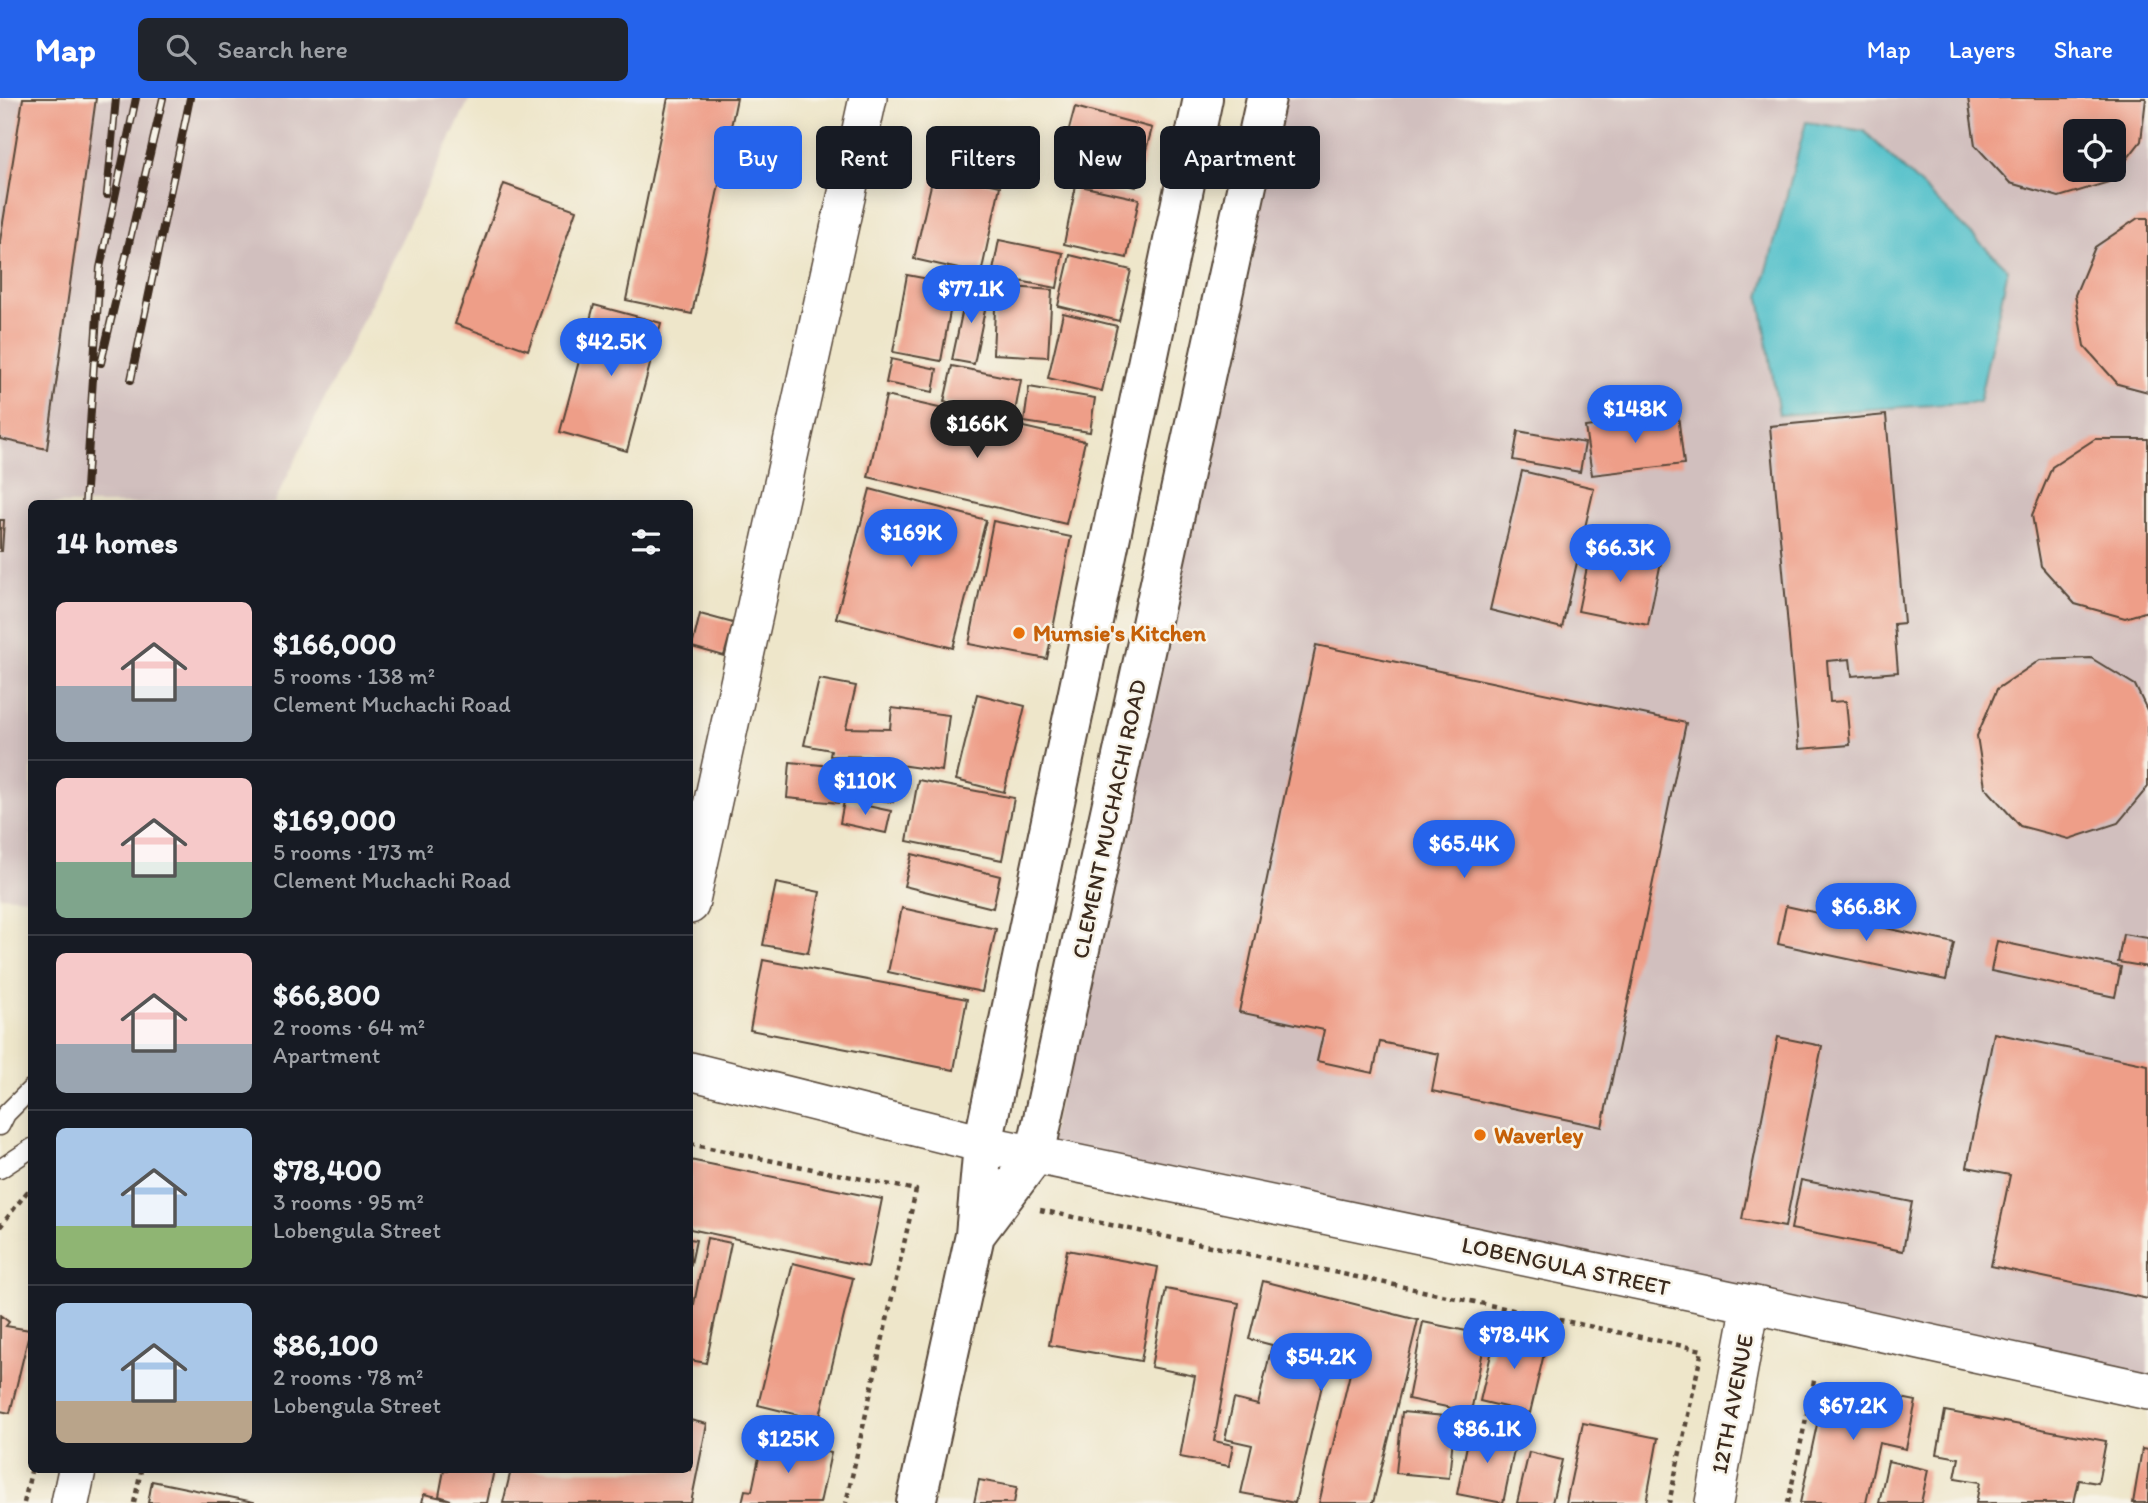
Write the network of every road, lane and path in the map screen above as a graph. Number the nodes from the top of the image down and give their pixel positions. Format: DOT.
graph roads {
  1 [pos="868,98"];
  2 [pos="1203,98"];
  3 [pos="1266,98"];
  4 [pos="693,891"];
  5 [pos="693,1072"];
  6 [pos="28,1092"];
  7 [pos="0,1126"];
  8 [pos="983,1144"];
  9 [pos="693,1145"];
  10 [pos="28,1151"];
  11 [pos="1035,1155"];
  12 [pos="0,1169"];
  13 [pos="28,1192"];
  14 [pos="1032,1209"];
  15 [pos="0,1227"];
  16 [pos="975,1235"];
  17 [pos="1751,1304"];
  18 [pos="1815,1376"];
  19 [pos="2148,1391"];
  20 [pos="31,1473"];
  21 [pos="77,1473"];
  22 [pos="140,1473"];
  23 [pos="24,1503"];
  24 [pos="71,1503"];
  25 [pos="134,1503"];
  26 [pos="846,1503"];
  27 [pos="916,1503"];
  28 [pos="1669,1503"];
  29 [pos="1714,1503"];
  30 [pos="1788,1503"];
  1 -- 4 [label="street"];
  2 -- 8 [label="main road, CLEMENT MUCHACHI ROAD"];
  3 -- 11 [label="main road, CLEMENT MUCHACHI ROAD"];
  5 -- 8 [label="street, LOBENGULA STREET"];
  6 -- 7 [label="lane"];
  8 -- 11 [label="street, LOBENGULA STREET"];
  8 -- 16 [label="main road, CLEMENT MUCHACHI ROAD"];
  9 -- 26 [label="path"];
  10 -- 12 [label="lane"];
  11 -- 16 [label="main road, CLEMENT MUCHACHI ROAD"];
  11 -- 17 [label="street, LOBENGULA STREET"];
  13 -- 15 [label="path"];
  14 -- 28 [label="path"];
  16 -- 27 [label="main road, CLEMENT MUCHACHI ROAD"];
  17 -- 19 [label="street, LOBENGULA STREET"];
  17 -- 29 [label="street, 12TH AVENUE"];
  18 -- 30 [label="path"];
  20 -- 23 [label="path"];
  21 -- 24 [label="street"];
  22 -- 25 [label="path"];
}
